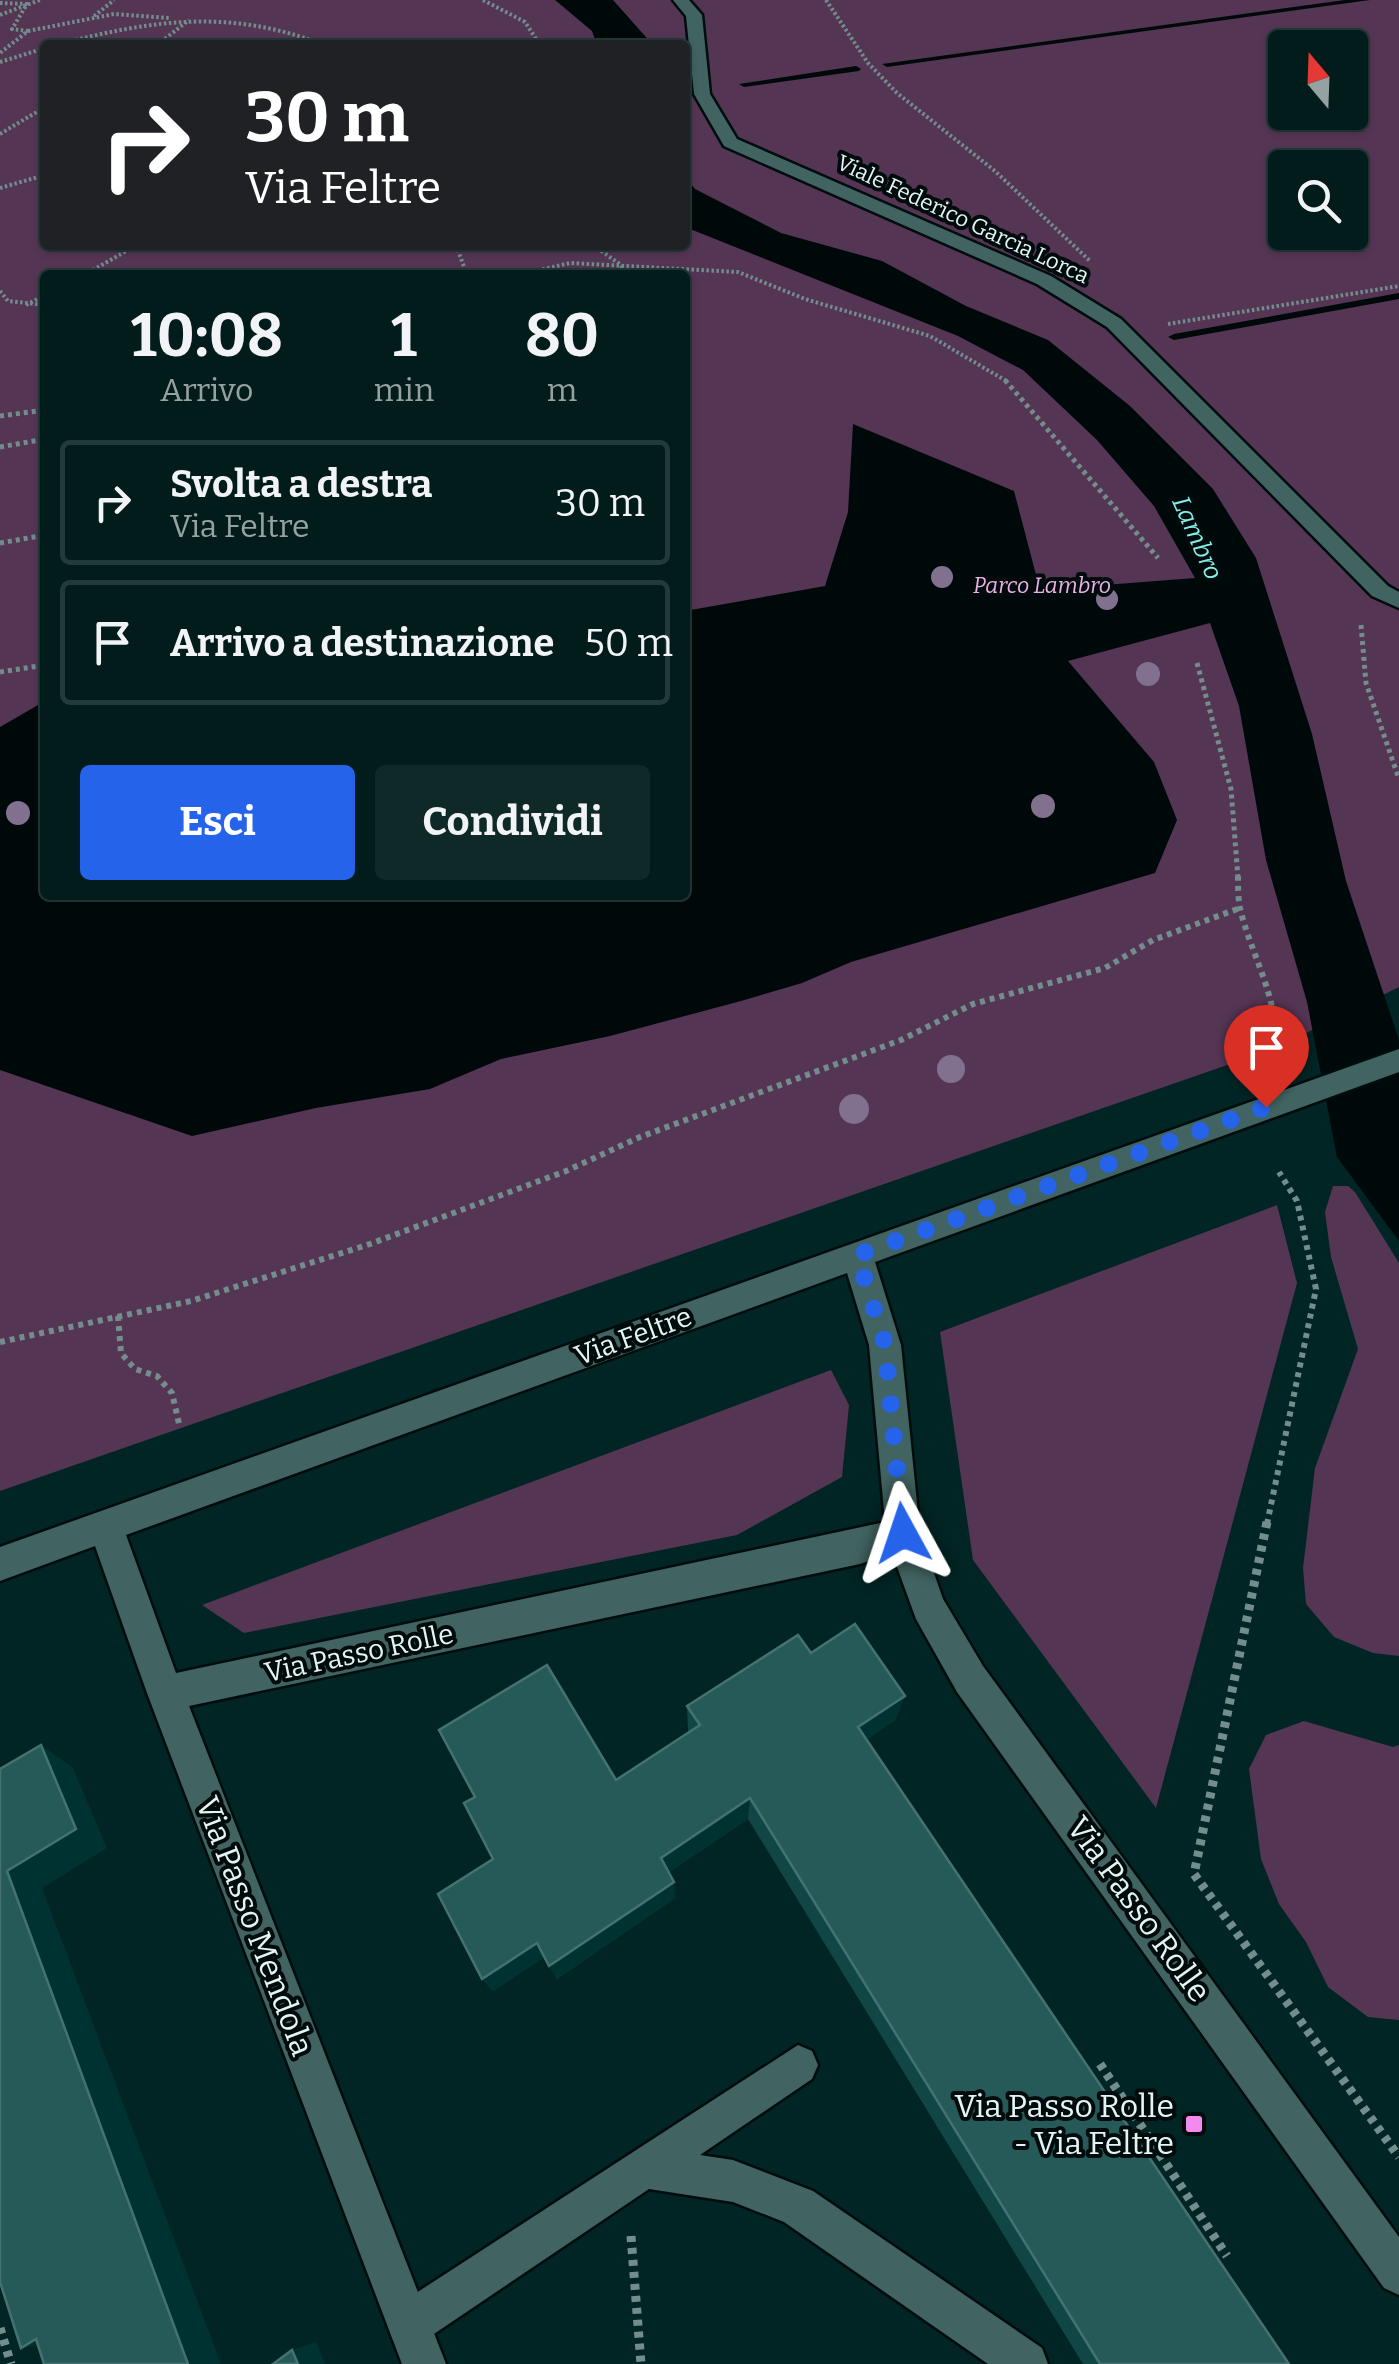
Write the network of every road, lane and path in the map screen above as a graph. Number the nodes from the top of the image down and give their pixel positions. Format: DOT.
graph roads {
  1 [pos="40,0"];
  2 [pos="114,0"];
  3 [pos="482,0"];
  4 [pos="681,0"];
  5 [pos="826,0"];
  6 [pos="0,3"];
  7 [pos="27,4"];
  8 [pos="0,15"];
  9 [pos="93,17"];
  10 [pos="190,19"];
  11 [pos="28,31"];
  12 [pos="75,40"];
  13 [pos="163,40"];
  14 [pos="312,40"];
  15 [pos="539,40"];
  16 [pos="40,50"];
  17 [pos="0,53"];
  18 [pos="0,62"];
  19 [pos="40,110"];
  20 [pos="0,134"];
  21 [pos="40,177"];
  22 [pos="0,188"];
  23 [pos="128,250"];
  24 [pos="600,250"];
  25 [pos="621,266"];
  26 [pos="93,270"];
  27 [pos="540,270"];
  28 [pos="623,270"];
  29 [pos="1399,286"];
  30 [pos="0,291"];
  31 [pos="40,298"];
  32 [pos="25,306"];
  33 [pos="40,306"];
  34 [pos="1119,327"];
  35 [pos="40,411"];
  36 [pos="0,416"];
  37 [pos="40,441"];
  38 [pos="0,446"];
  39 [pos="40,536"];
  40 [pos="0,542"];
  41 [pos="1158,558"];
  42 [pos="1370,580"];
  43 [pos="1399,601"];
  44 [pos="1197,662"];
  45 [pos="40,667"];
  46 [pos="0,672"];
  47 [pos="1399,779"];
  48 [pos="1240,908"];
  49 [pos="1399,1060"];
  50 [pos="1266,1107"];
  51 [pos="1280,1172"];
  52 [pos="857,1255"];
  53 [pos="118,1316"];
  54 [pos="0,1342"];
  55 [pos="180,1428"];
  56 [pos="106,1526"];
  57 [pos="903,1533"];
  58 [pos="0,1564"];
  59 [pos="166,1693"];
  60 [pos="798,2064"];
  61 [pos="1100,2064"];
  62 [pos="1399,2158"];
  63 [pos="635,2173"];
  64 [pos="1227,2256"];
  65 [pos="1399,2273"];
  66 [pos="0,2328"];
  67 [pos="417,2344"];
  68 [pos="11,2364"];
  69 [pos="641,2364"];
  70 [pos="1026,2364"];
  1 -- 7 [label="path"];
  2 -- 9 [label="path"];
  3 -- 15 [label="path"];
  4 -- 34 [label="street, Viale Federico Garcia Lorca"];
  5 -- 34 [label="path"];
  6 -- 7 [label="path"];
  7 -- 8 [label="path"];
  7 -- 11 [label="path"];
  9 -- 10 [label="path"];
  9 -- 11 [label="path"];
  10 -- 12 [label="path"];
  10 -- 13 [label="path"];
  10 -- 14 [label="path"];
  11 -- 17 [label="path"];
  16 -- 18 [label="path"];
  19 -- 20 [label="path"];
  21 -- 22 [label="path"];
  23 -- 26 [label="path"];
  24 -- 25 [label="path"];
  25 -- 27 [label="path"];
  25 -- 28 [label="path"];
  25 -- 41 [label="path"];
  29 -- 34 [label="path"];
  30 -- 32 [label="path"];
  31 -- 32 [label="path"];
  32 -- 33 [label="path"];
  34 -- 42 [label="street, Viale Federico Garcia Lorca"];
  35 -- 36 [label="path"];
  37 -- 38 [label="path"];
  39 -- 40 [label="path"];
  42 -- 43 [label="street, Viale Federico Garcia Lorca"];
  42 -- 47 [label="path"];
  44 -- 48 [label="path"];
  45 -- 46 [label="path"];
  48 -- 50 [label="path"];
  48 -- 53 [label="path"];
  49 -- 50 [label="street, Via Feltre"];
  50 -- 52 [label="street, Via Feltre"];
  51 -- 62 [label="path"];
  52 -- 56 [label="street, Via Feltre"];
  52 -- 57 [label="street, Via Passo Rolle"];
  53 -- 54 [label="path"];
  53 -- 55 [label="path"];
  56 -- 58 [label="street, Via Feltre"];
  56 -- 59 [label="street, Via Passo Mendola"];
  57 -- 59 [label="street, Via Passo Rolle"];
  57 -- 65 [label="street, Via Passo Rolle"];
  59 -- 67 [label="street, Via Passo Mendola"];
  60 -- 63 [label="street, Via Passo Mendola"];
  61 -- 64 [label="path"];
  63 -- 67 [label="street, Via Passo Mendola"];
  63 -- 69 [label="path"];
  63 -- 70 [label="street"];
  66 -- 68 [label="path"];
}
